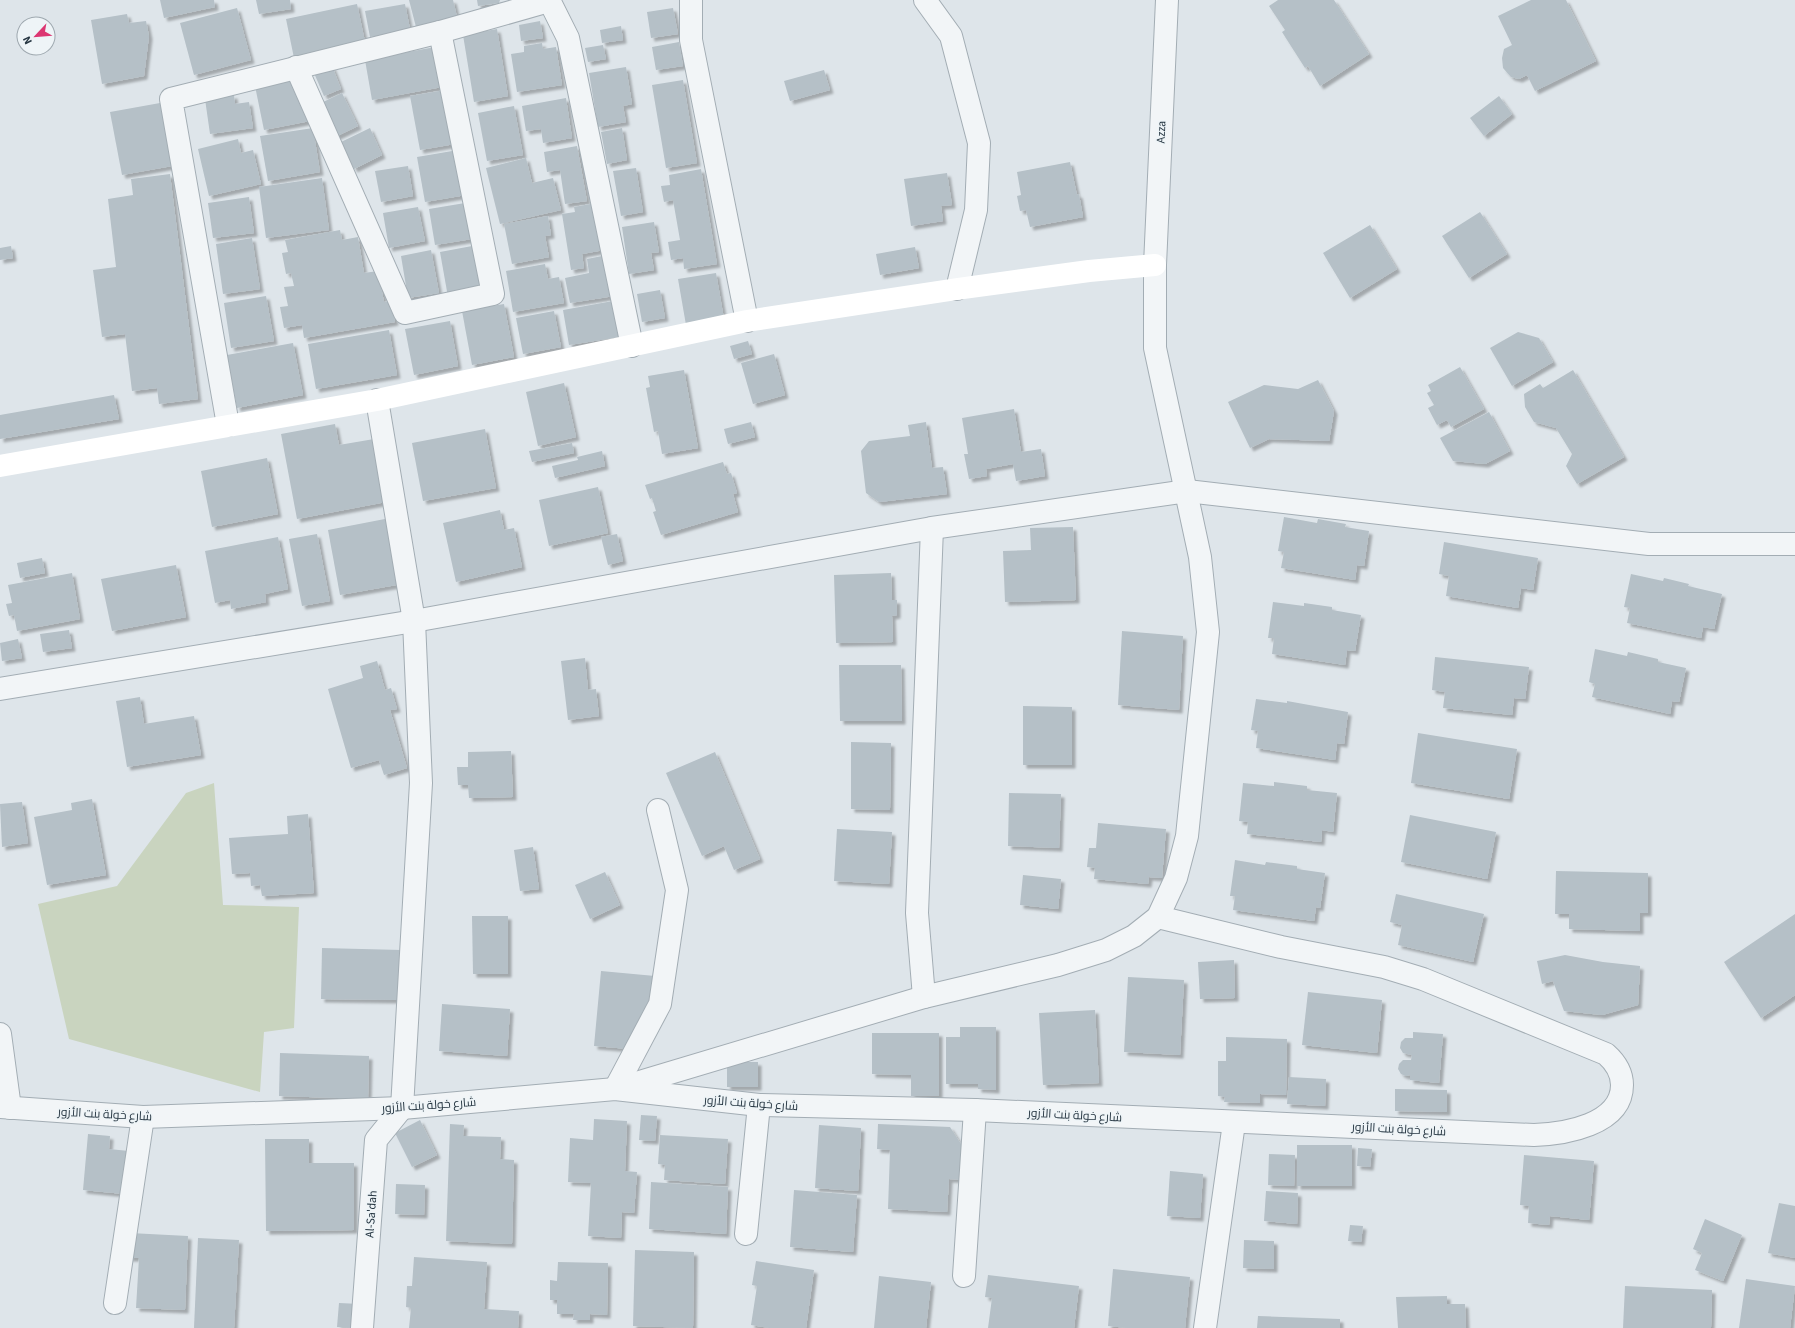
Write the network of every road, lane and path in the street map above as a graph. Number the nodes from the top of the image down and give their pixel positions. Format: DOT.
graph roads {
  1 [pos="549,0"];
  2 [pos="692,0"];
  3 [pos="925,0"];
  4 [pos="1167,0"];
  5 [pos="440,32"];
  6 [pos="296,67"];
  7 [pos="1155,265"];
  8 [pos="957,289"];
  9 [pos="747,321"];
  10 [pos="632,346"];
  11 [pos="377,400"];
  12 [pos="228,425"];
  13 [pos="0,466"];
  14 [pos="1187,491"];
  15 [pos="932,528"];
  16 [pos="1795,544"];
  17 [pos="414,620"];
  18 [pos="0,689"];
  19 [pos="658,810"];
  20 [pos="1158,917"];
  21 [pos="924,997"];
  22 [pos="0,1034"];
  23 [pos="615,1089"];
  24 [pos="759,1105"];
  25 [pos="5,1108"];
  26 [pos="402,1108"];
  27 [pos="975,1110"];
  28 [pos="143,1117"];
  29 [pos="1234,1123"];
  30 [pos="746,1234"];
  31 [pos="964,1276"];
  32 [pos="115,1303"];
  33 [pos="362,1328"];
  34 [pos="1205,1328"];
  1 -- 5 [label="street"];
  1 -- 10 [label="street"];
  2 -- 9 [label="street"];
  3 -- 8 [label="street"];
  4 -- 7 [label="street, Azza"];
  5 -- 6 [label="street"];
  5 -- 6 [label="street"];
  6 -- 12 [label="street"];
  7 -- 8 [label="street"];
  7 -- 14 [label="street, Azza"];
  8 -- 9 [label="street"];
  9 -- 10 [label="street"];
  10 -- 11 [label="street"];
  11 -- 12 [label="street"];
  11 -- 17 [label="street"];
  12 -- 13 [label="street"];
  14 -- 15 [label="street"];
  14 -- 16 [label="street"];
  14 -- 20 [label="street, Azza"];
  15 -- 17 [label="street"];
  15 -- 21 [label="street"];
  17 -- 18 [label="street"];
  17 -- 26 [label="street"];
  19 -- 23 [label="street"];
  20 -- 21 [label="street"];
  20 -- 29 [label="street, شارع خولة بنت الأزور"];
  21 -- 23 [label="street"];
  22 -- 25 [label="street"];
  23 -- 24 [label="street, شارع خولة بنت الأزور"];
  23 -- 26 [label="street, شارع خولة بنت الأزور"];
  24 -- 27 [label="street, شارع خولة بنت الأزور"];
  24 -- 30 [label="street"];
  25 -- 28 [label="street, شارع خولة بنت الأزور"];
  26 -- 28 [label="street, شارع خولة بنت الأزور"];
  26 -- 33 [label="street, Al-Sa'dah"];
  27 -- 29 [label="street, شارع خولة بنت الأزور"];
  27 -- 31 [label="street"];
  28 -- 32 [label="street"];
  29 -- 34 [label="street"];
}
